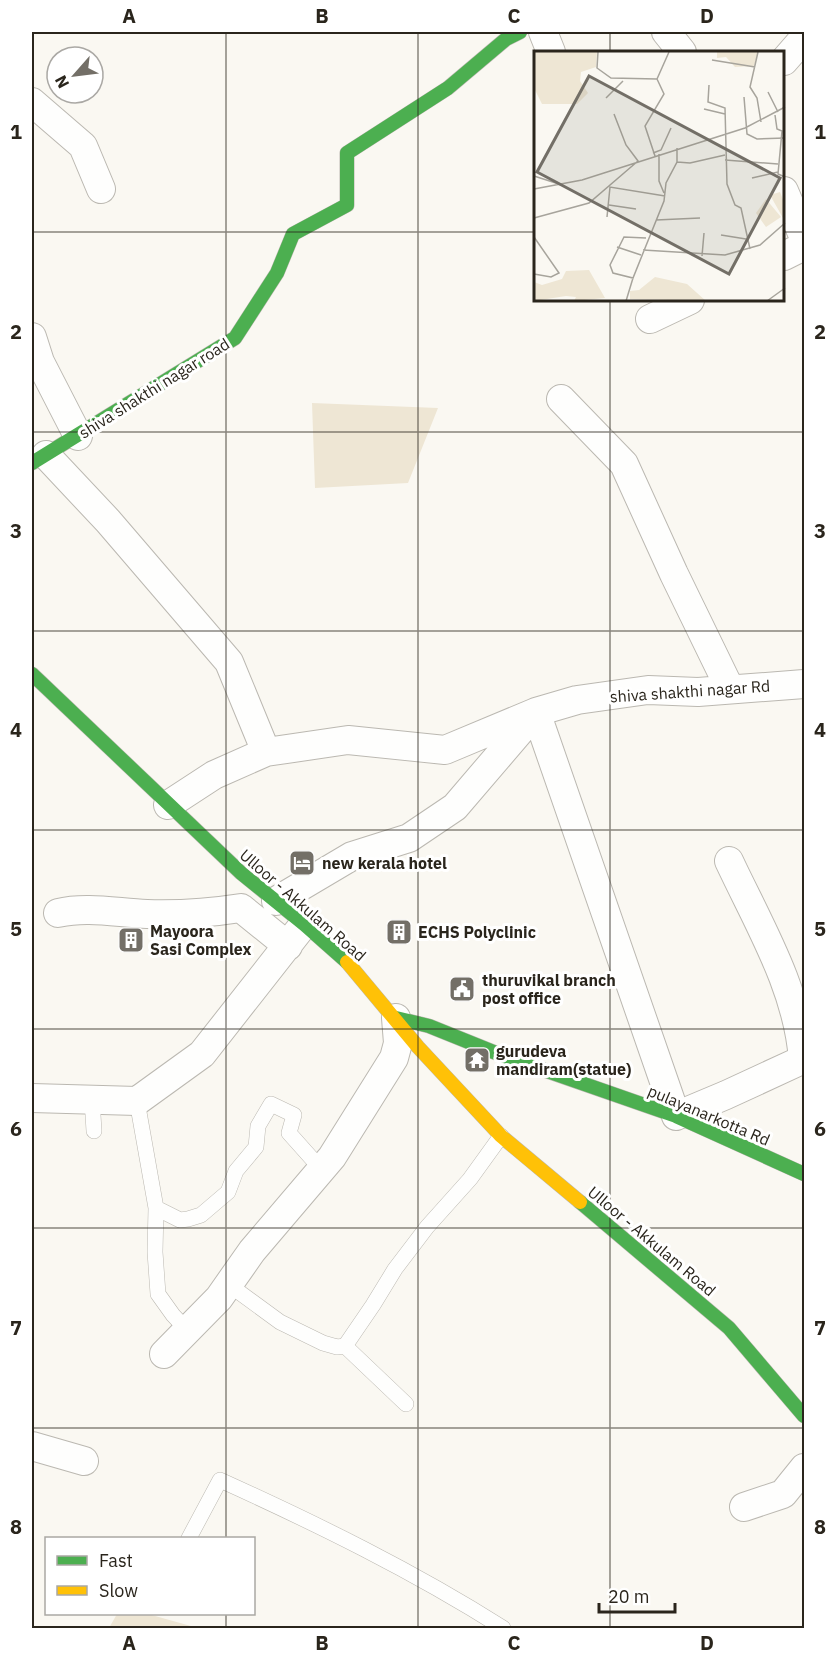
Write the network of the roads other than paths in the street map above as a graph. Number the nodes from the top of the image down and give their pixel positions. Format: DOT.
graph roads {
  1 [pos="520,32"];
  2 [pos="543,32"];
  3 [pos="666,32"];
  4 [pos="804,38"];
  5 [pos="551,51"];
  6 [pos="681,51"];
  7 [pos="785,59"];
  8 [pos="32,102"];
  9 [pos="101,189"];
  10 [pos="785,195"];
  11 [pos="804,238"];
  12 [pos="804,246"];
  13 [pos="785,255"];
  14 [pos="686,302"];
  15 [pos="650,319"];
  16 [pos="32,337"];
  17 [pos="561,399"];
  18 [pos="78,436"];
  19 [pos="39,459"];
  20 [pos="32,674"];
  21 [pos="804,684"];
  22 [pos="730,689"];
  23 [pos="536,712"];
  24 [pos="266,752"];
  25 [pos="168,805"];
  26 [pos="729,861"];
  27 [pos="276,902"];
  28 [pos="58,913"];
  29 [pos="296,935"];
  30 [pos="396,1018"];
  31 [pos="804,1060"];
  32 [pos="32,1098"];
  33 [pos="92,1099"];
  34 [pos="137,1101"];
  35 [pos="676,1116"];
  36 [pos="94,1131"];
  37 [pos="501,1136"];
  38 [pos="322,1170"];
  39 [pos="804,1174"];
  40 [pos="156,1208"];
  41 [pos="228,1284"];
  42 [pos="187,1330"];
  43 [pos="345,1346"];
  44 [pos="164,1354"];
  45 [pos="406,1404"];
  46 [pos="804,1416"];
  47 [pos="32,1446"];
  48 [pos="84,1461"];
  49 [pos="804,1468"];
  50 [pos="744,1507"];
  51 [pos="190,1537"];
  52 [pos="503,1629"];
  1 -- 18 [label="street, shiva shakthi nagar road"];
  2 -- 5 [label="street"];
  3 -- 6 [label="street"];
  4 -- 7 [label="street"];
  8 -- 9 [label="street"];
  10 -- 11 [label="street"];
  12 -- 13 [label="street"];
  14 -- 15 [label="street"];
  16 -- 18 [label="street"];
  17 -- 22 [label="street"];
  18 -- 19 [label="street, shiva shakthi nagar road"];
  19 -- 24 [label="street"];
  20 -- 25 [label="street, Ulloor - Akkulam Road"];
  21 -- 22 [label="street, shiva shakthi nagar Rd"];
  22 -- 23 [label="street, shiva shakthi nagar Rd"];
  23 -- 24 [label="street, shiva shakthi nagar Rd"];
  23 -- 27 [label="street"];
  23 -- 35 [label="street"];
  24 -- 25 [label="street, shiva shakthi nagar Rd"];
  25 -- 27 [label="street, Ulloor - Akkulam Road"];
  26 -- 31 [label="street"];
  27 -- 29 [label="street, Ulloor - Akkulam Road"];
  28 -- 29 [label="street"];
  29 -- 30 [label="street, Ulloor - Akkulam Road"];
  29 -- 34 [label="street"];
  30 -- 35 [label="street, pulayanarkotta Rd"];
  30 -- 37 [label="street, Ulloor - Akkulam Road"];
  30 -- 38 [label="street"];
  31 -- 35 [label="street"];
  32 -- 33 [label="street"];
  33 -- 34 [label="street"];
  33 -- 36 [label="lane"];
  34 -- 40 [label="lane"];
  35 -- 39 [label="street, pulayanarkotta Rd"];
  37 -- 43 [label="lane"];
  37 -- 46 [label="street, Ulloor - Akkulam Road"];
  38 -- 40 [label="lane"];
  38 -- 41 [label="street"];
  40 -- 42 [label="lane"];
  41 -- 42 [label="street"];
  41 -- 43 [label="lane"];
  42 -- 44 [label="street"];
  43 -- 45 [label="lane"];
  47 -- 48 [label="street"];
  49 -- 50 [label="street"];
  51 -- 52 [label="lane"];
}
